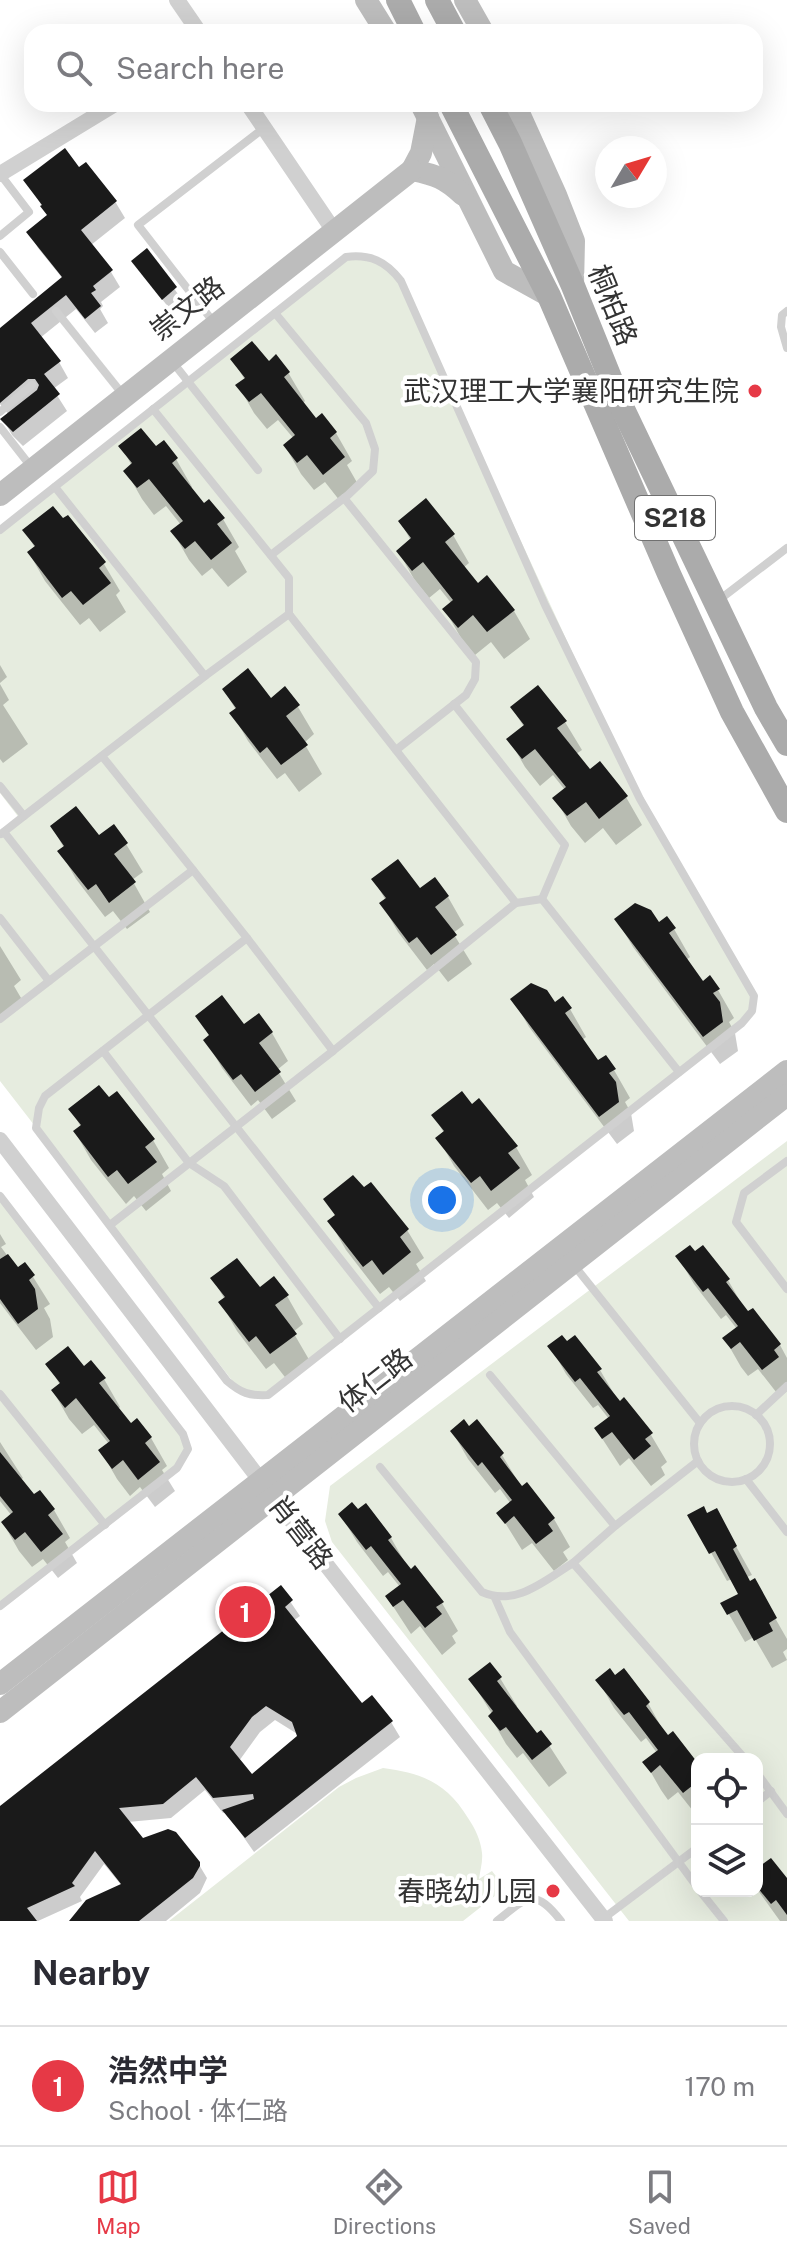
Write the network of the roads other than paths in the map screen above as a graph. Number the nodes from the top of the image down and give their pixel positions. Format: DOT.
graph roads {
  1 [pos="177,0"];
  2 [pos="366,0"];
  3 [pos="398,0"];
  4 [pos="437,0"];
  5 [pos="465,0"];
  6 [pos="194,24"];
  7 [pos="381,24"];
  8 [pos="410,24"];
  9 [pos="450,24"];
  10 [pos="478,24"];
  11 [pos="102,112"];
  12 [pos="253,112"];
  13 [pos="425,112"];
  14 [pos="425,112"];
  15 [pos="455,112"];
  16 [pos="494,112"];
  17 [pos="519,112"];
  18 [pos="264,128"];
  19 [pos="412,170"];
  20 [pos="0,174"];
  21 [pos="469,201"];
  22 [pos="334,231"];
  23 [pos="0,236"];
  24 [pos="0,252"];
  25 [pos="573,286"];
  26 [pos="33,294"];
  27 [pos="549,296"];
  28 [pos="56,311"];
  29 [pos="787,311"];
  30 [pos="275,313"];
  31 [pos="215,325"];
  32 [pos="787,348"];
  33 [pos="171,360"];
  34 [pos="189,381"];
  35 [pos="32,385"];
  36 [pos="124,397"];
  37 [pos="153,409"];
  38 [pos="0,412"];
  39 [pos="0,427"];
  40 [pos="33,469"];
  41 [pos="258,470"];
  42 [pos="55,487"];
  43 [pos="0,495"];
  44 [pos="344,498"];
  45 [pos="0,530"];
  46 [pos="787,548"];
  47 [pos="271,555"];
  48 [pos="715,603"];
  49 [pos="289,614"];
  50 [pos="205,676"];
  51 [pos="454,704"];
  52 [pos="787,744"];
  53 [pos="396,750"];
  54 [pos="102,756"];
  55 [pos="0,786"];
  56 [pos="787,811"];
  57 [pos="24,816"];
  58 [pos="2,833"];
  59 [pos="193,870"];
  60 [pos="542,899"];
  61 [pos="516,903"];
  62 [pos="0,918"];
  63 [pos="247,938"];
  64 [pos="94,946"];
  65 [pos="49,981"];
  66 [pos="148,1015"];
  67 [pos="0,1019"];
  68 [pos="103,1051"];
  69 [pos="333,1051"];
  70 [pos="787,1071"];
  71 [pos="679,1072"];
  72 [pos="787,1095"];
  73 [pos="236,1127"];
  74 [pos="0,1140"];
  75 [pos="787,1161"];
  76 [pos="189,1163"];
  77 [pos="0,1196"];
  78 [pos="110,1225"];
  79 [pos="573,1263"];
  80 [pos="787,1289"];
  81 [pos="379,1308"];
  82 [pos="340,1339"];
  83 [pos="490,1375"];
  84 [pos="787,1386"];
  85 [pos="0,1394"];
  86 [pos="756,1415"];
  87 [pos="700,1423"];
  88 [pos="698,1461"];
  89 [pos="380,1467"];
  90 [pos="746,1479"];
  91 [pos="268,1489"];
  92 [pos="105,1525"];
  93 [pos="615,1526"];
  94 [pos="787,1532"];
  95 [pos="573,1563"];
  96 [pos="495,1598"];
  97 [pos="0,1606"];
  98 [pos="0,1684"];
  99 [pos="0,1712"];
  100 [pos="740,1753"];
  101 [pos="763,1781"];
  102 [pos="771,1791"];
  103 [pos="763,1797"];
  104 [pos="787,1814"];
  105 [pos="691,1852"];
  106 [pos="678,1862"];
  107 [pos="691,1879"];
  108 [pos="705,1897"];
  109 [pos="604,1920"];
  110 [pos="497,1921"];
  111 [pos="561,1921"];
  112 [pos="724,1921"];
  1 -- 6 [label="street"];
  2 -- 7 [label="street"];
  3 -- 8 [label="main road"];
  4 -- 9 [label="main road"];
  5 -- 10 [label="street"];
  11 -- 20 [label="street"];
  12 -- 18 [label="street"];
  13 -- 19 [label="street"];
  14 -- 21 [label="street"];
  15 -- 27 [label="main road, 桐柏路"];
  16 -- 25 [label="main road, 桐柏路"];
  17 -- 25 [label="street"];
  18 -- 22 [label="street"];
  18 -- 31 [label="lane"];
  19 -- 21 [label="street"];
  19 -- 22 [label="street, 崇文路"];
  20 -- 23 [label="lane"];
  21 -- 27 [label="street"];
  22 -- 31 [label="street, 崇文路"];
  24 -- 26 [label="lane"];
  25 -- 48 [label="main road, 桐柏路 / S218"];
  27 -- 56 [label="main road, 桐柏路"];
  28 -- 36 [label="lane"];
  29 -- 32 [label="lane"];
  30 -- 34 [label="lane"];
  30 -- 44 [label="lane"];
  30 -- 71 [label="lane"];
  31 -- 33 [label="street, 崇文路"];
  33 -- 34 [label="lane"];
  33 -- 36 [label="street, 崇文路"];
  34 -- 37 [label="lane"];
  34 -- 41 [label="lane"];
  35 -- 38 [label="lane"];
  36 -- 40 [label="street, 崇文路"];
  37 -- 42 [label="lane"];
  37 -- 47 [label="lane"];
  39 -- 40 [label="lane"];
  40 -- 43 [label="street, 崇文路"];
  42 -- 45 [label="lane"];
  42 -- 50 [label="lane"];
  44 -- 47 [label="lane"];
  44 -- 51 [label="lane"];
  46 -- 48 [label="lane"];
  47 -- 49 [label="lane"];
  48 -- 52 [label="main road, 桐柏路 / S218"];
  49 -- 50 [label="lane"];
  49 -- 53 [label="lane"];
  50 -- 54 [label="lane"];
  51 -- 53 [label="lane"];
  51 -- 60 [label="lane"];
  53 -- 61 [label="lane"];
  54 -- 57 [label="lane"];
  54 -- 59 [label="lane"];
  55 -- 57 [label="lane"];
  57 -- 58 [label="lane"];
  58 -- 64 [label="lane"];
  59 -- 63 [label="lane"];
  59 -- 64 [label="lane"];
  60 -- 61 [label="lane"];
  60 -- 71 [label="lane"];
  61 -- 69 [label="lane"];
  62 -- 65 [label="lane"];
  63 -- 66 [label="lane"];
  63 -- 69 [label="lane"];
  64 -- 65 [label="lane"];
  64 -- 66 [label="lane"];
  65 -- 67 [label="lane"];
  66 -- 68 [label="lane"];
  66 -- 73 [label="lane"];
  68 -- 76 [label="lane"];
  68 -- 78 [label="lane"];
  69 -- 73 [label="lane"];
  70 -- 91 [label="street, 体仁路"];
  71 -- 81 [label="lane"];
  72 -- 79 [label="street, 体仁路"];
  73 -- 76 [label="lane"];
  73 -- 81 [label="lane"];
  74 -- 91 [label="street, 肖营路"];
  75 -- 80 [label="lane"];
  76 -- 78 [label="lane"];
  76 -- 82 [label="lane"];
  77 -- 92 [label="lane"];
  78 -- 82 [label="lane"];
  79 -- 87 [label="lane"];
  79 -- 91 [label="street, 体仁路"];
  81 -- 82 [label="lane"];
  83 -- 93 [label="lane"];
  84 -- 86 [label="lane"];
  85 -- 92 [label="lane"];
  86 -- 87 [label="lane"];
  86 -- 90 [label="lane"];
  87 -- 88 [label="lane"];
  88 -- 90 [label="lane"];
  88 -- 93 [label="lane"];
  89 -- 96 [label="lane"];
  90 -- 94 [label="lane"];
  91 -- 98 [label="street, 体仁路"];
  91 -- 99 [label="street, 体仁路"];
  91 -- 109 [label="street, 肖营路"];
  92 -- 97 [label="lane"];
  93 -- 95 [label="lane"];
  95 -- 96 [label="lane"];
  95 -- 100 [label="lane"];
  96 -- 106 [label="lane"];
  101 -- 102 [label="lane"];
  102 -- 103 [label="lane"];
  102 -- 104 [label="lane"];
  105 -- 106 [label="lane"];
  106 -- 107 [label="lane"];
  106 -- 109 [label="lane"];
  108 -- 112 [label="lane"];
  110 -- 111 [label="lane"];
}
